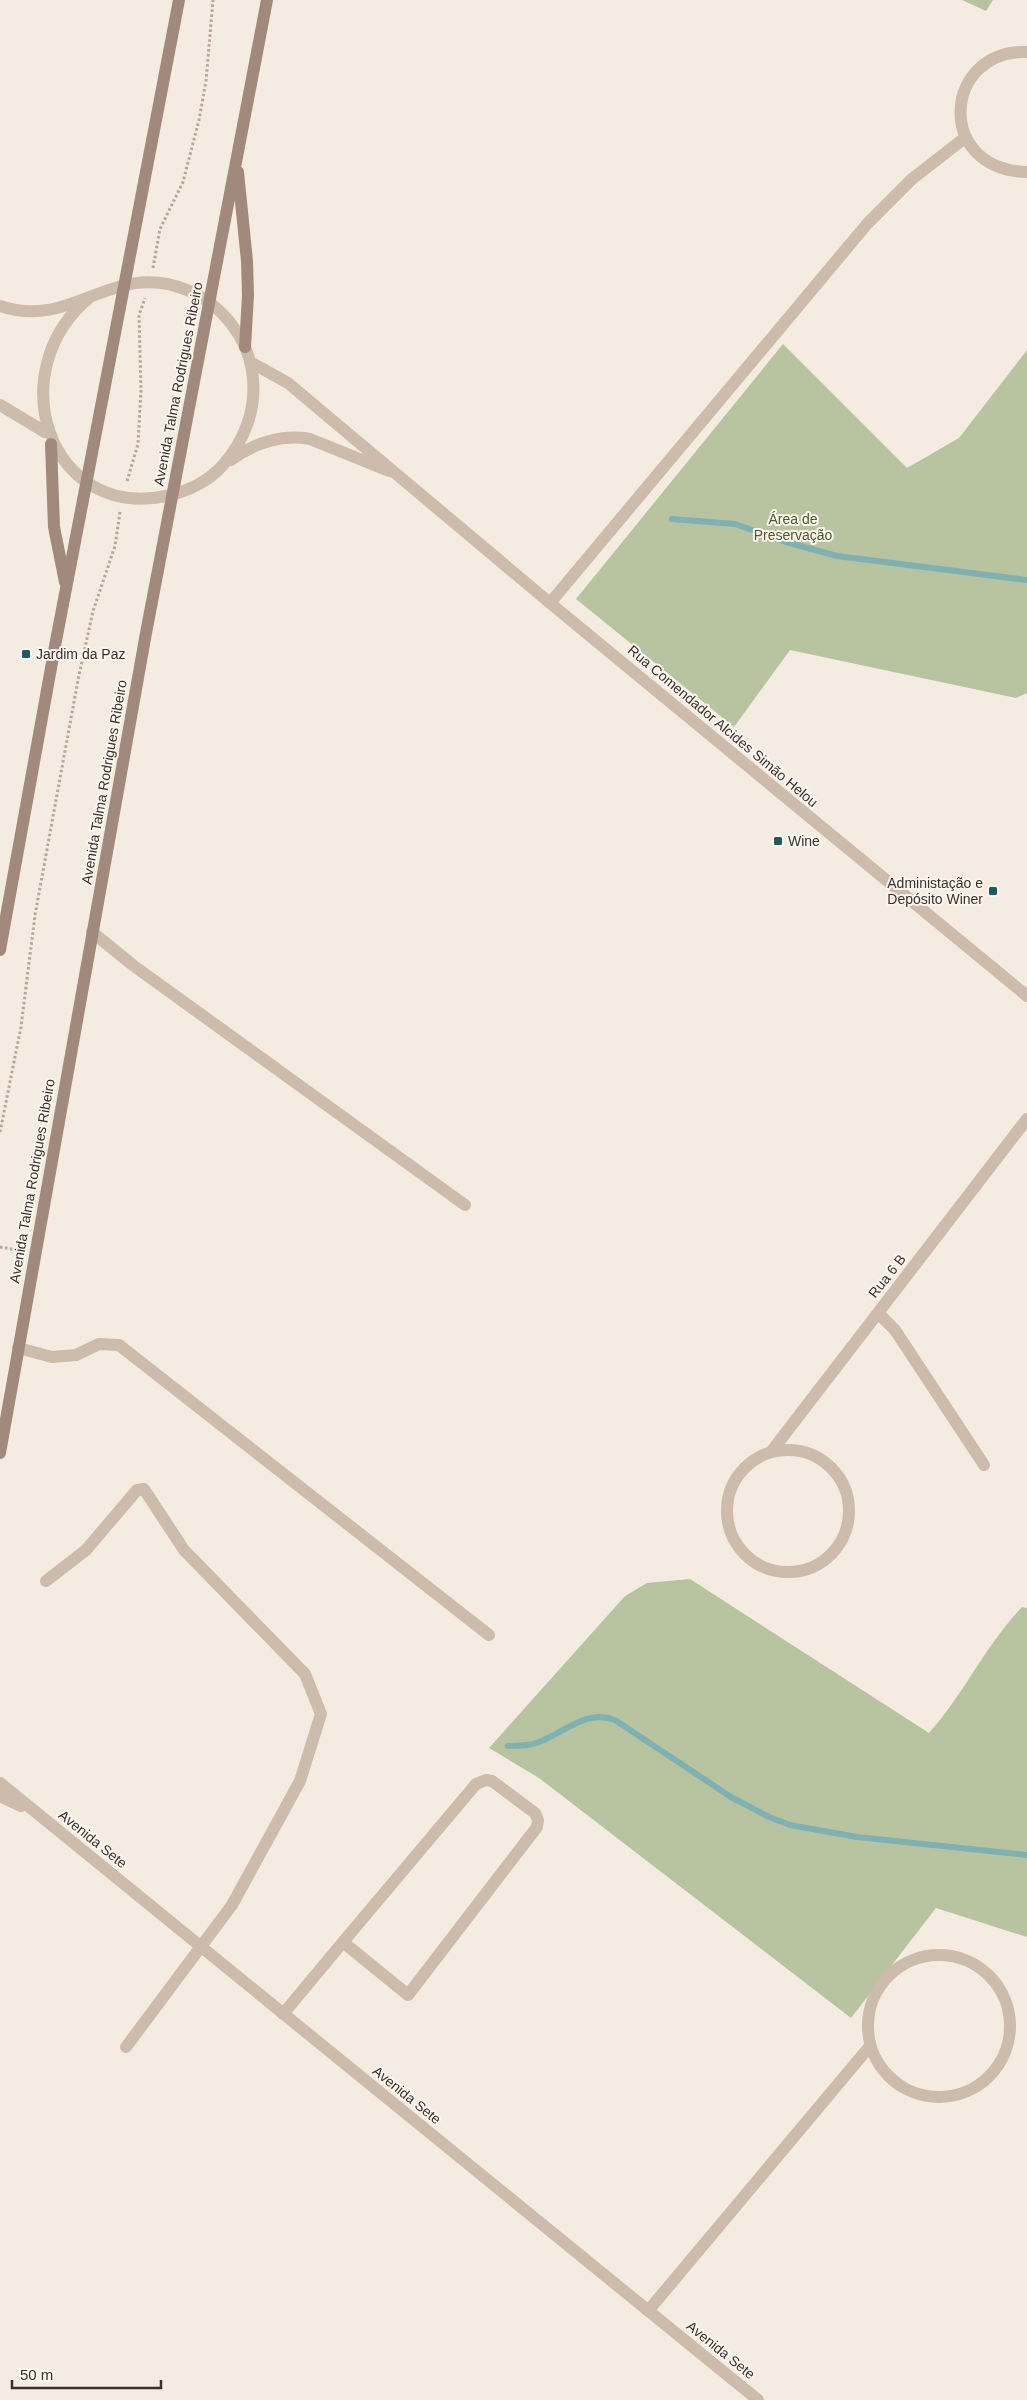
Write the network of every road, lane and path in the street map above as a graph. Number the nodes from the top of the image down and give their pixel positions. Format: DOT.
graph roads {
  1 [pos="179,0"];
  2 [pos="213,0"];
  3 [pos="267,0"];
  4 [pos="1027,52"];
  5 [pos="966,137"];
  6 [pos="236,158"];
  7 [pos="1027,172"];
  8 [pos="150,282"];
  9 [pos="124,284"];
  10 [pos="90,297"];
  11 [pos="209,302"];
  12 [pos="0,306"];
  13 [pos="244,347"];
  14 [pos="250,362"];
  15 [pos="0,405"];
  16 [pos="45,432"];
  17 [pos="51,444"];
  18 [pos="221,468"];
  19 [pos="401,476"];
  20 [pos="86,482"];
  21 [pos="173,495"];
  22 [pos="122,496"];
  23 [pos="66,588"];
  24 [pos="550,603"];
  25 [pos="92,932"];
  26 [pos="0,950"];
  27 [pos="1027,996"];
  28 [pos="1027,1119"];
  29 [pos="0,1132"];
  30 [pos="465,1205"];
  31 [pos="0,1247"];
  32 [pos="34,1253"];
  33 [pos="878,1312"];
  34 [pos="18,1348"];
  35 [pos="771,1452"];
  36 [pos="0,1453"];
  37 [pos="984,1465"];
  38 [pos="46,1581"];
  39 [pos="489,1635"];
  40 [pos="0,1783"];
  41 [pos="0,1796"];
  42 [pos="37,1813"];
  43 [pos="343,1942"];
  44 [pos="201,1946"];
  45 [pos="283,2014"];
  46 [pos="870,2046"];
  47 [pos="126,2047"];
  48 [pos="648,2311"];
  49 [pos="758,2400"];
  1 -- 9 [label="main road"];
  2 -- 8 [label="path"];
  3 -- 6 [label="main road, Avenida Talma Rodrigues Ribeiro"];
  4 -- 5 [label="street"];
  5 -- 7 [label="street"];
  5 -- 24 [label="street"];
  6 -- 11 [label="main road, Avenida Talma Rodrigues Ribeiro"];
  6 -- 13 [label="main road"];
  8 -- 9 [label="street"];
  8 -- 11 [label="street"];
  8 -- 22 [label="path"];
  9 -- 10 [label="street"];
  9 -- 20 [label="main road"];
  10 -- 12 [label="street"];
  10 -- 16 [label="street, Rua Comendador Alcides Simão Helou"];
  11 -- 13 [label="street"];
  11 -- 21 [label="main road, Avenida Talma Rodrigues Ribeiro"];
  13 -- 14 [label="street"];
  14 -- 18 [label="street"];
  14 -- 19 [label="street, Rua Comendador Alcides Simão Helou"];
  15 -- 16 [label="street"];
  16 -- 17 [label="street, Rua Comendador Alcides Simão Helou"];
  17 -- 20 [label="street, Rua Comendador Alcides Simão Helou"];
  17 -- 23 [label="main road"];
  18 -- 19 [label="street, Rua Comendador Alcides Simão Helou"];
  18 -- 21 [label="street, Rua Comendador Alcides Simão Helou"];
  19 -- 24 [label="street, Rua Comendador Alcides Simão Helou"];
  20 -- 22 [label="street, Rua Comendador Alcides Simão Helou"];
  20 -- 23 [label="main road"];
  21 -- 22 [label="street, Rua Comendador Alcides Simão Helou"];
  21 -- 25 [label="main road, Avenida Talma Rodrigues Ribeiro"];
  22 -- 29 [label="path"];
  23 -- 26 [label="main road"];
  24 -- 27 [label="street, Rua Comendador Alcides Simão Helou"];
  25 -- 30 [label="street"];
  25 -- 32 [label="main road, Avenida Talma Rodrigues Ribeiro"];
  28 -- 33 [label="street, Rua 6 B"];
  31 -- 32 [label="path"];
  32 -- 34 [label="main road, Avenida Talma Rodrigues Ribeiro"];
  33 -- 35 [label="street, Rua 6 B"];
  33 -- 37 [label="street"];
  34 -- 36 [label="main road, Avenida Talma Rodrigues Ribeiro"];
  34 -- 39 [label="street"];
  35 -- 35 [label="street, Rua 6 B"];
  38 -- 44 [label="street"];
  40 -- 42 [label="street, Avenida Sete"];
  41 -- 42 [label="street, Avenida Sete"];
  42 -- 44 [label="street, Avenida Sete"];
  43 -- 43 [label="street"];
  43 -- 45 [label="street"];
  44 -- 45 [label="street, Avenida Sete"];
  44 -- 47 [label="street"];
  45 -- 48 [label="street, Avenida Sete"];
  46 -- 46 [label="street"];
  46 -- 48 [label="street"];
  48 -- 49 [label="street, Avenida Sete"];
}
